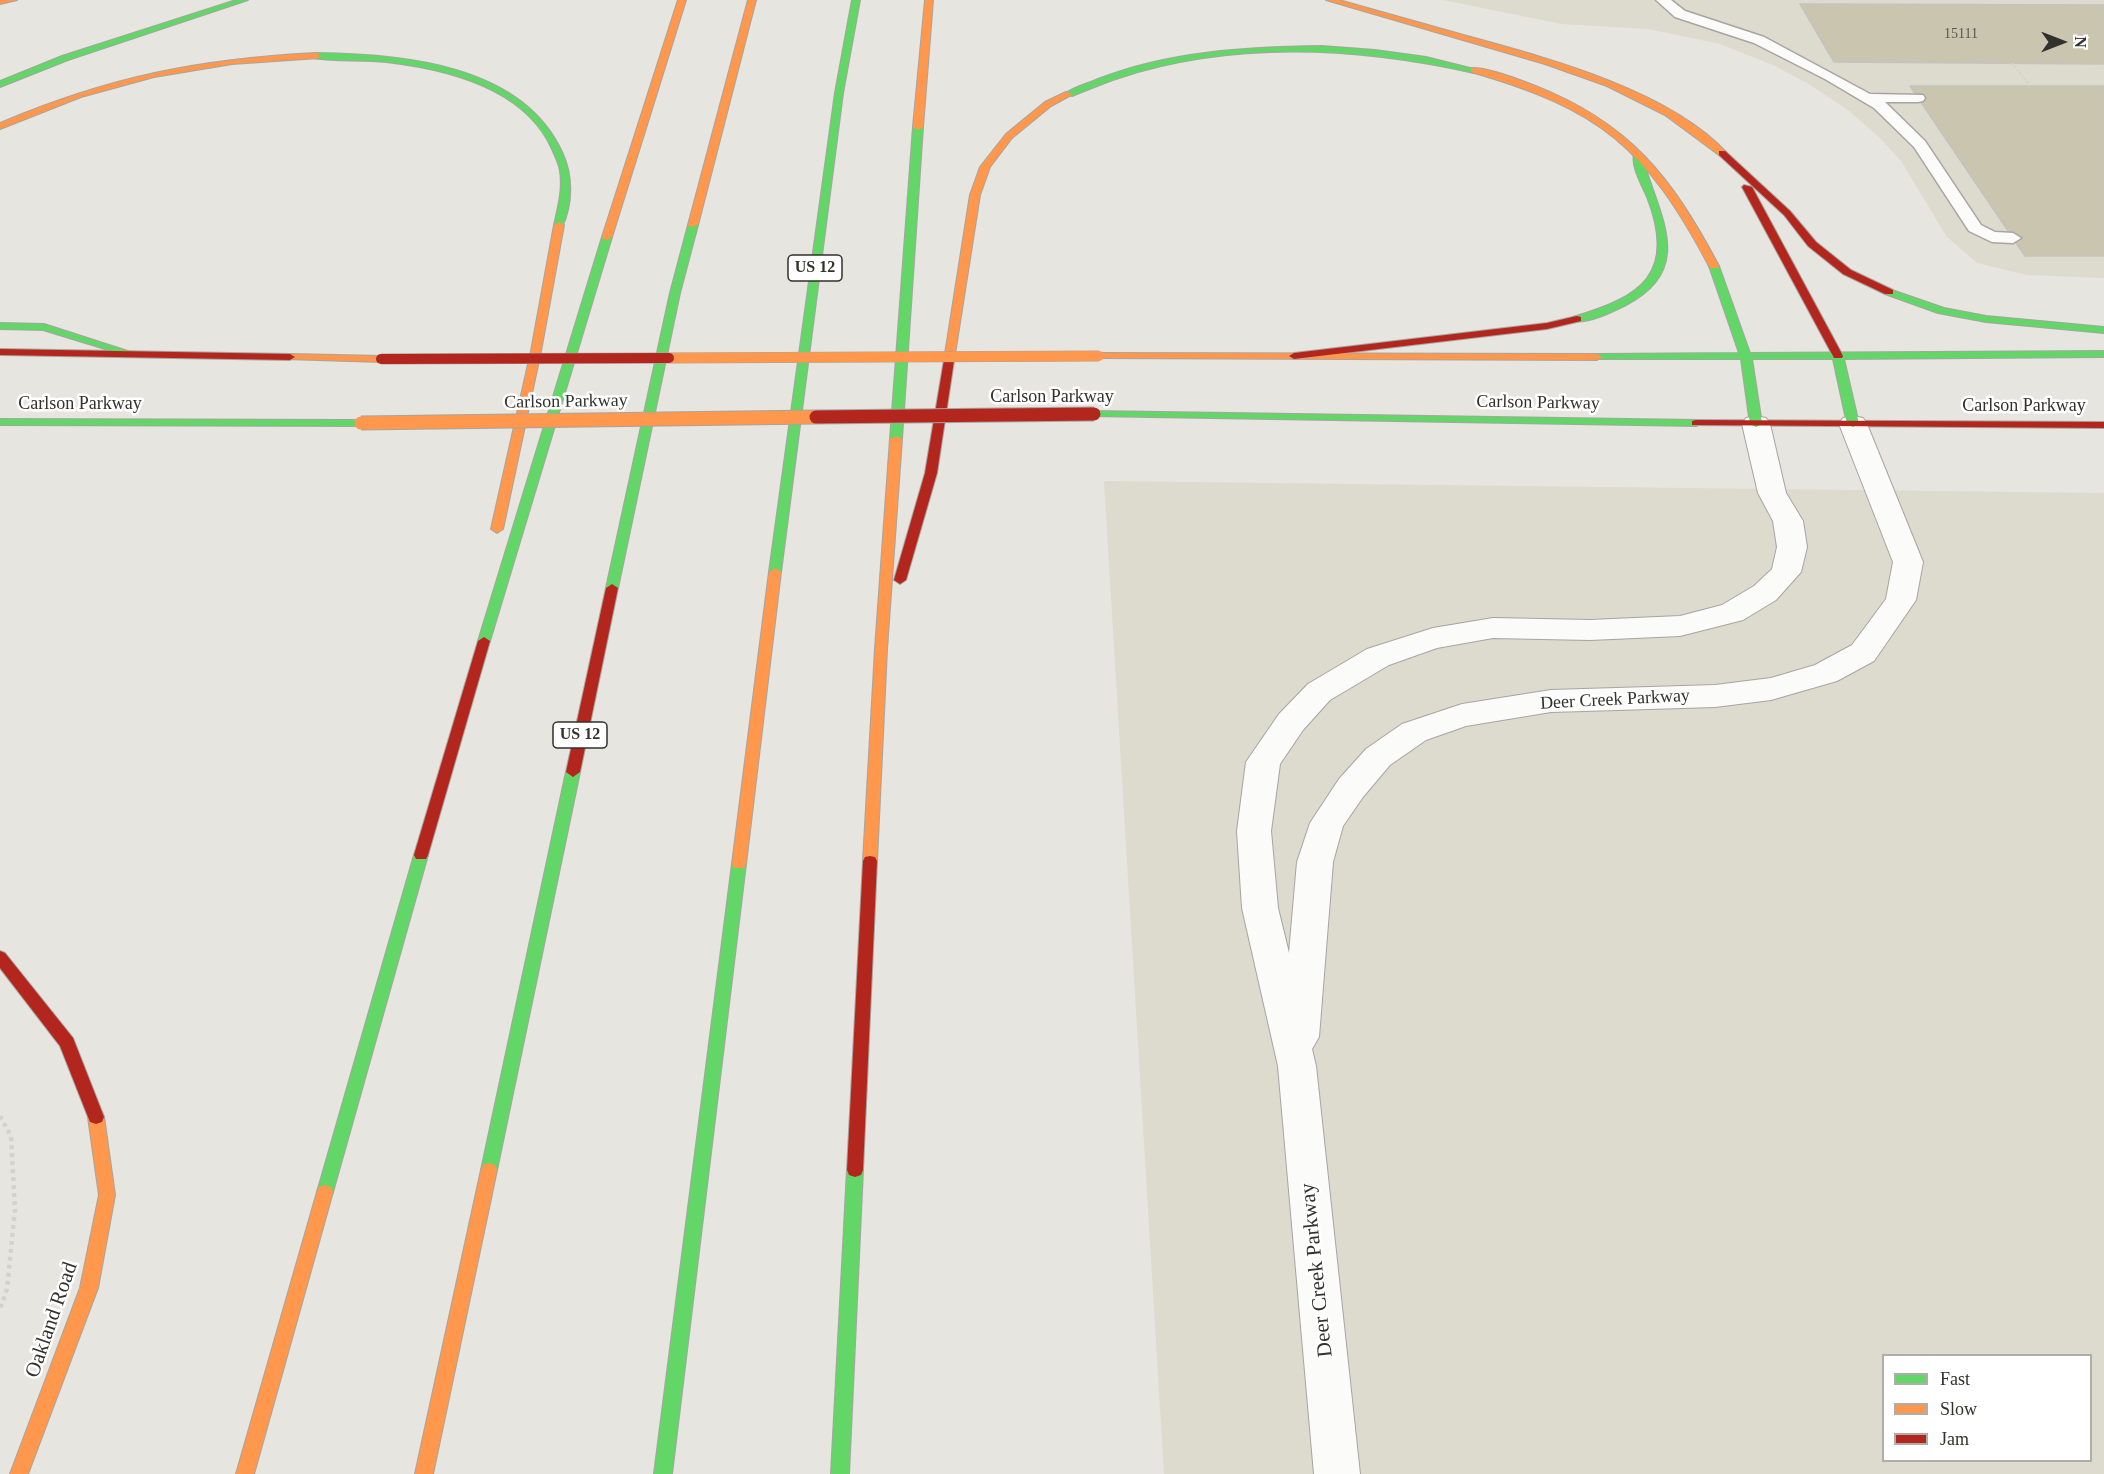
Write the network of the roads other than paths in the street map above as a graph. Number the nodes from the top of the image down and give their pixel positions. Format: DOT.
graph roads {
  1 [pos="14,0"];
  2 [pos="244,0"];
  3 [pos="682,0"];
  4 [pos="752,0"];
  5 [pos="856,0"];
  6 [pos="929,0"];
  7 [pos="1330,0"];
  8 [pos="1663,0"];
  9 [pos="0,2"];
  10 [pos="0,84"];
  11 [pos="1866,98"];
  12 [pos="1918,98"];
  13 [pos="0,126"];
  14 [pos="1634,146"];
  15 [pos="1724,157"];
  16 [pos="2013,238"];
  17 [pos="0,326"];
  18 [pos="2104,330"];
  19 [pos="0,352"];
  20 [pos="132,354"];
  21 [pos="2104,354"];
  22 [pos="1294,356"];
  23 [pos="1838,356"];
  24 [pos="1746,357"];
  25 [pos="0,422"];
  26 [pos="1756,424"];
  27 [pos="1853,424"];
  28 [pos="2104,425"];
  29 [pos="494,540"];
  30 [pos="482,599"];
  31 [pos="881,649"];
  32 [pos="443,774"];
  33 [pos="0,957"];
  34 [pos="21,1003"];
  35 [pos="42,1009"];
  36 [pos="1298,1066"];
  37 [pos="18,1474"];
  38 [pos="244,1474"];
  39 [pos="423,1474"];
  40 [pos="663,1474"];
  41 [pos="840,1474"];
  42 [pos="1337,1474"];
  1 -- 9 [label="main road"];
  2 -- 10 [label="main road"];
  3 -- 32 [label="main road"];
  4 -- 39 [label="main road, US 12"];
  5 -- 40 [label="main road, US 12"];
  6 -- 31 [label="main road"];
  7 -- 15 [label="main road"];
  8 -- 11 [label="lane"];
  11 -- 12 [label="lane"];
  11 -- 16 [label="lane"];
  13 -- 29 [label="main road"];
  14 -- 22 [label="main road"];
  14 -- 24 [label="main road, Deer Creek Parkway"];
  14 -- 31 [label="main road, Deer Creek Parkway"];
  15 -- 18 [label="main road"];
  15 -- 23 [label="main road, Deer Creek Parkway"];
  17 -- 20 [label="main road"];
  19 -- 20 [label="main road"];
  20 -- 22 [label="main road, bridge"];
  21 -- 23 [label="main road"];
  22 -- 24 [label="main road"];
  23 -- 24 [label="main road"];
  23 -- 27 [label="main road, Deer Creek Parkway"];
  24 -- 26 [label="main road, Deer Creek Parkway"];
  25 -- 26 [label="main road, Carlson Parkway, bridge"];
  26 -- 27 [label="main road, Carlson Parkway"];
  26 -- 36 [label="street, Deer Creek Parkway"];
  27 -- 28 [label="main road, Carlson Parkway"];
  27 -- 36 [label="street, Deer Creek Parkway"];
  30 -- 32 [label="main road"];
  31 -- 41 [label="main road"];
  32 -- 38 [label="main road"];
  33 -- 35 [label="main road, Oakland Road"];
  34 -- 35 [label="main road"];
  35 -- 37 [label="main road, Oakland Road"];
  36 -- 42 [label="street, Deer Creek Parkway"];
}
